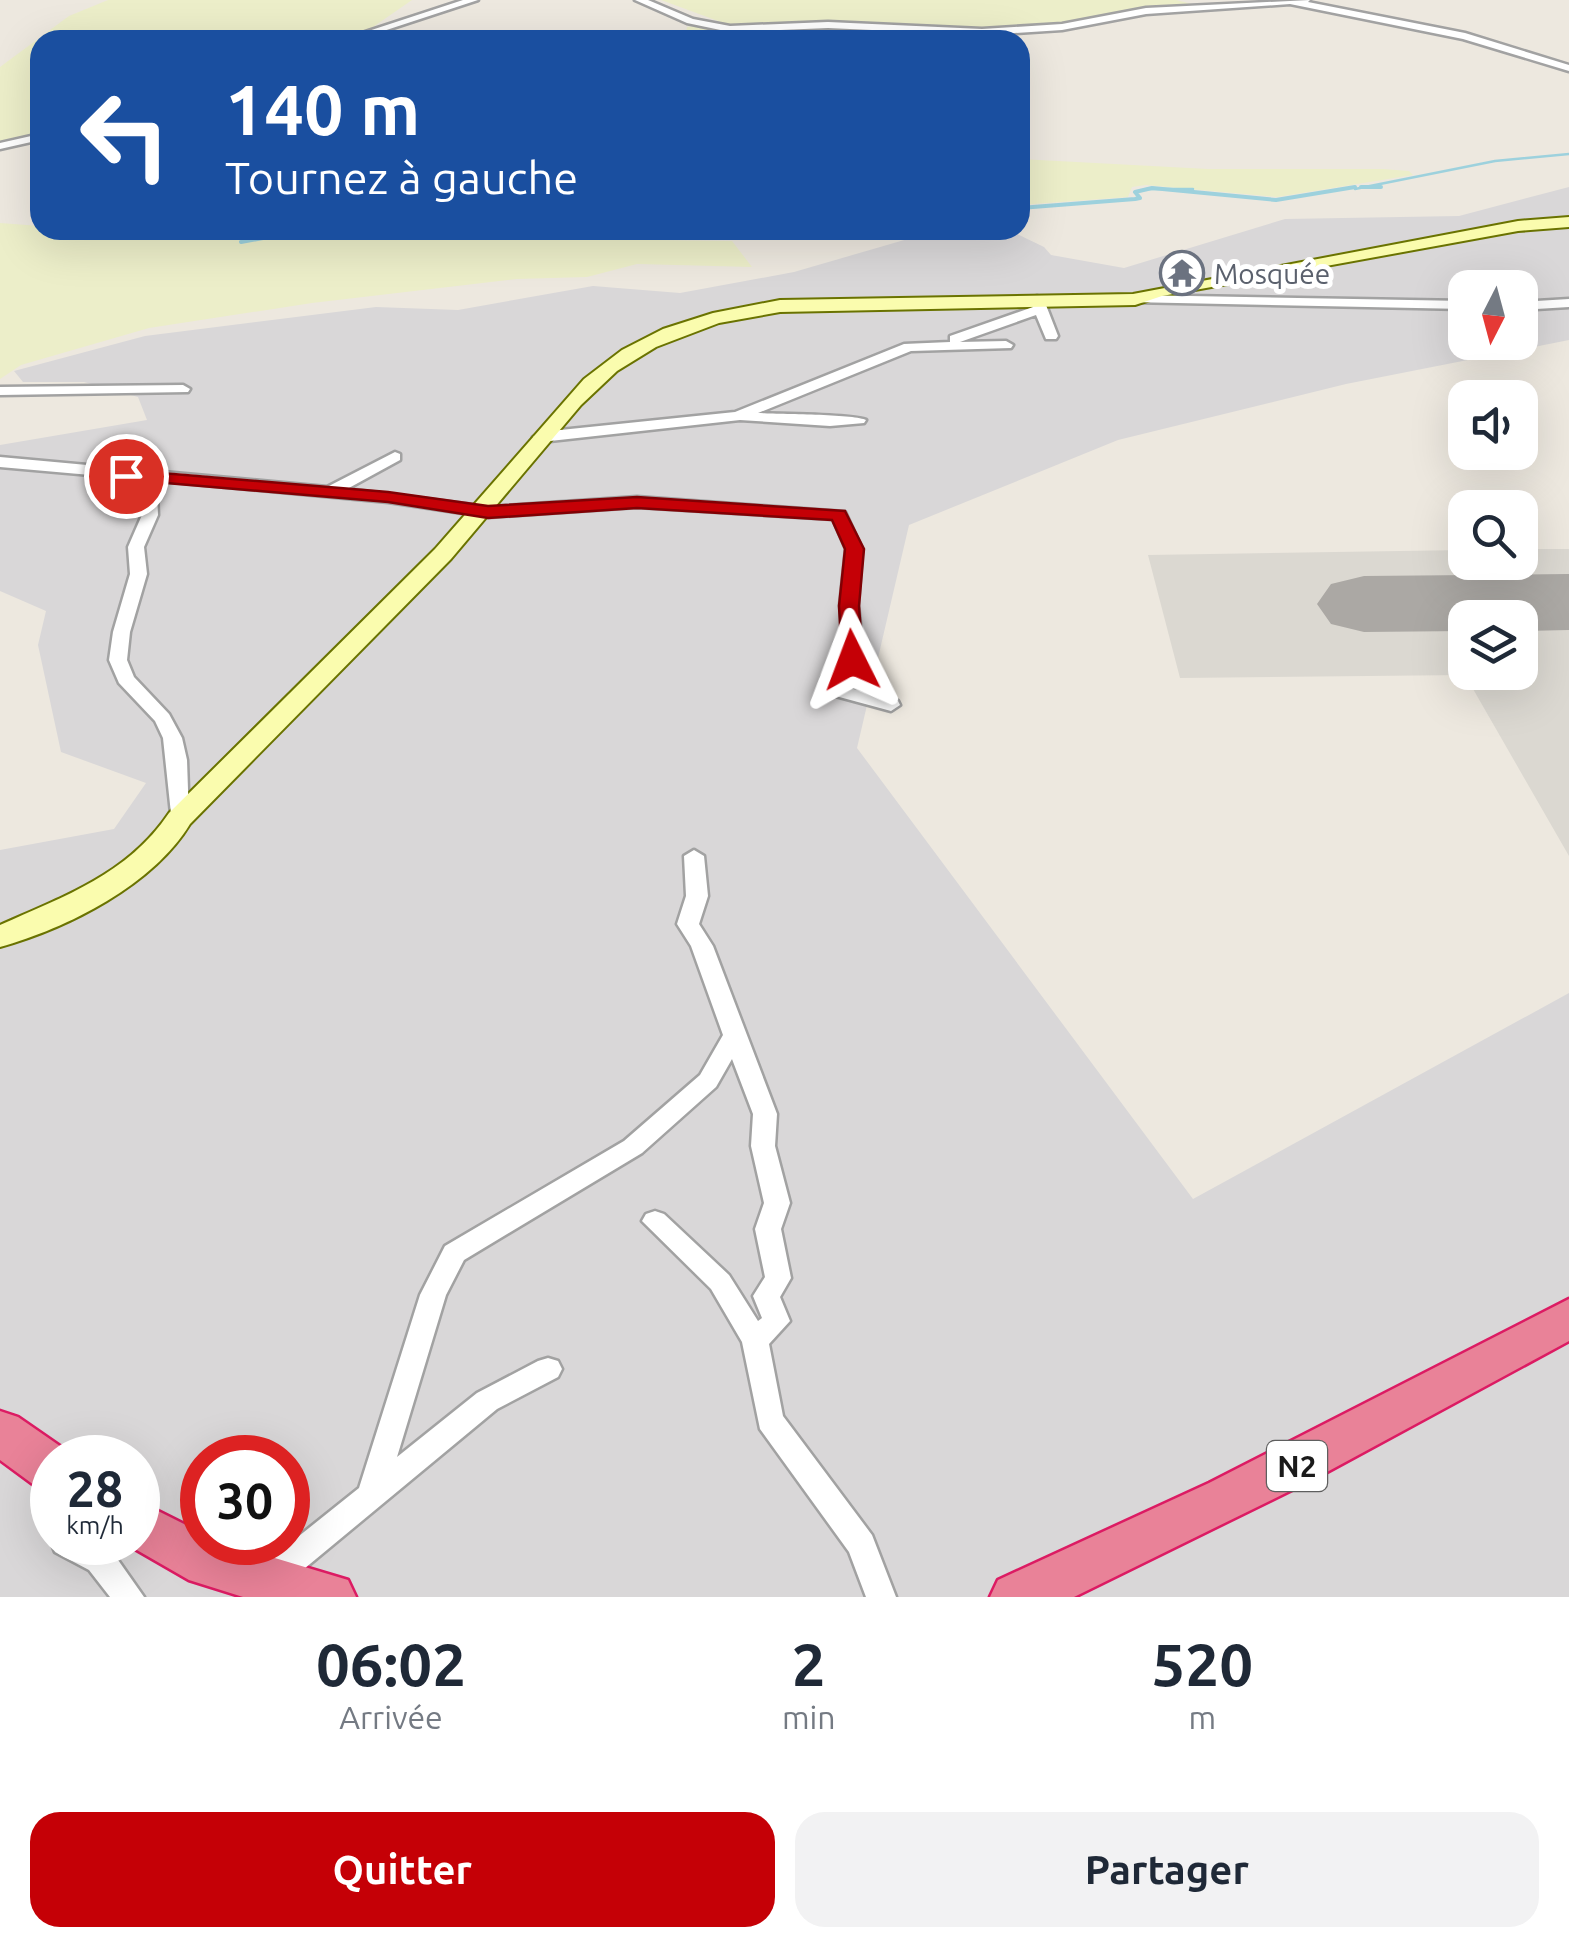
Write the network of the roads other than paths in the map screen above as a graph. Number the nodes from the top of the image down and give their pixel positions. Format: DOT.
graph roads {
  1 [pos="473,0"];
  2 [pos="640,0"];
  3 [pos="1187,0"];
  4 [pos="1305,0"];
  5 [pos="1291,2"];
  6 [pos="1214,5"];
  7 [pos="378,30"];
  8 [pos="931,30"];
  9 [pos="1030,32"];
  10 [pos="1569,68"];
  11 [pos="30,139"];
  12 [pos="0,146"];
  13 [pos="1569,222"];
  14 [pos="1135,300"];
  15 [pos="1569,302"];
  16 [pos="1039,305"];
  17 [pos="1448,305"];
  18 [pos="1538,305"];
  19 [pos="1050,336"];
  20 [pos="944,344"];
  21 [pos="1006,344"];
  22 [pos="183,390"];
  23 [pos="0,391"];
  24 [pos="738,416"];
  25 [pos="860,420"];
  26 [pos="542,437"];
  27 [pos="395,457"];
  28 [pos="0,462"];
  29 [pos="155,479"];
  30 [pos="329,492"];
  31 [pos="483,511"];
  32 [pos="891,705"];
  33 [pos="179,818"];
  34 [pos="694,856"];
  35 [pos="0,937"];
  36 [pos="735,1035"];
  37 [pos="655,1222"];
  38 [pos="1569,1318"];
  39 [pos="755,1340"];
  40 [pos="548,1369"];
  41 [pos="3,1440"];
  42 [pos="30,1456"];
  43 [pos="371,1496"];
  44 [pos="160,1536"];
  45 [pos="104,1565"];
  46 [pos="268,1580"];
  47 [pos="129,1597"];
  48 [pos="329,1597"];
  49 [pos="881,1597"];
  50 [pos="1017,1597"];
  1 -- 7 [label="street"];
  2 -- 8 [label="street"];
  3 -- 6 [label="street"];
  4 -- 5 [label="street"];
  5 -- 6 [label="street"];
  5 -- 10 [label="street"];
  6 -- 9 [label="street"];
  11 -- 12 [label="street"];
  13 -- 14 [label="street"];
  14 -- 16 [label="street"];
  14 -- 17 [label="street"];
  15 -- 18 [label="street"];
  16 -- 19 [label="street"];
  16 -- 20 [label="street"];
  16 -- 26 [label="street"];
  20 -- 21 [label="street"];
  20 -- 24 [label="street"];
  22 -- 23 [label="street"];
  24 -- 25 [label="street"];
  24 -- 26 [label="street"];
  26 -- 31 [label="street"];
  27 -- 30 [label="street"];
  28 -- 29 [label="street"];
  29 -- 30 [label="street"];
  29 -- 33 [label="street"];
  30 -- 31 [label="street"];
  31 -- 32 [label="street"];
  31 -- 33 [label="street"];
  33 -- 35 [label="street"];
  34 -- 36 [label="street"];
  36 -- 39 [label="street"];
  36 -- 43 [label="street"];
  37 -- 39 [label="street"];
  38 -- 50 [label="highway, N2"];
  39 -- 49 [label="street"];
  40 -- 43 [label="street"];
  41 -- 42 [label="highway"];
  43 -- 46 [label="street"];
  44 -- 46 [label="highway"];
  45 -- 47 [label="street"];
  46 -- 48 [label="highway"];
}
